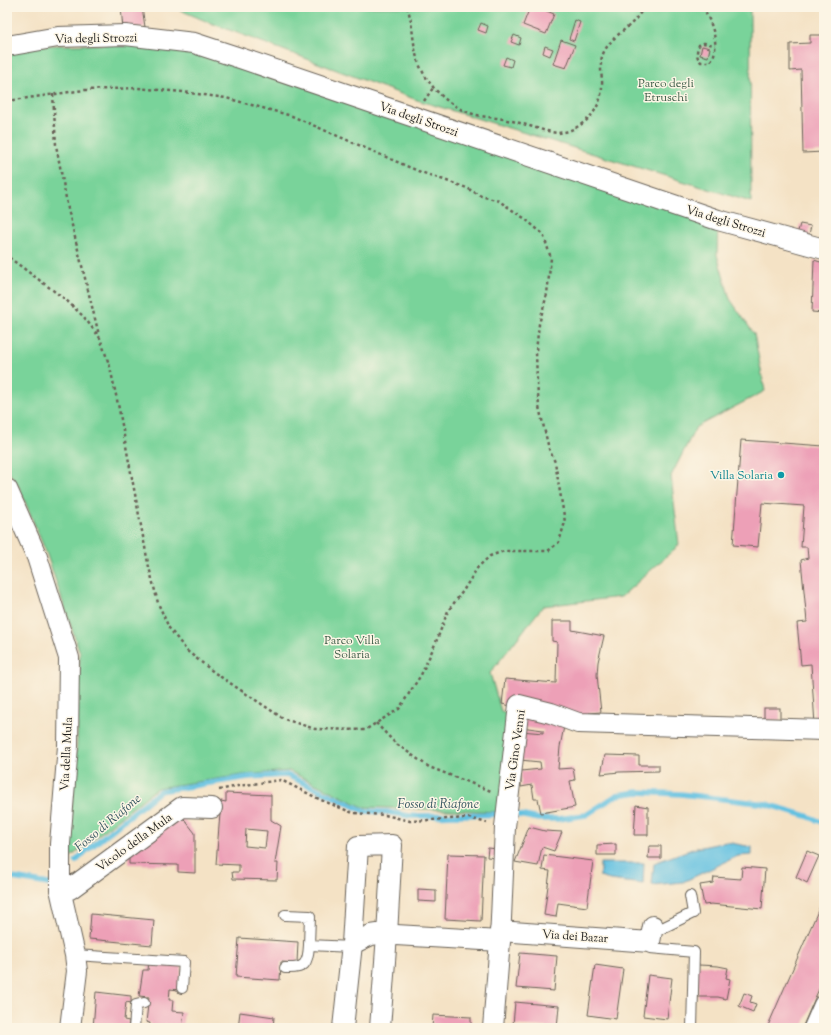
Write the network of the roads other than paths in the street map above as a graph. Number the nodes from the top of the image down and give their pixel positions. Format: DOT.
graph roads {
  1 [pos="7,46"];
  2 [pos="824,249"];
  3 [pos="7,489"];
  4 [pos="824,730"];
  5 [pos="212,800"];
  6 [pos="60,889"];
  7 [pos="690,896"];
  8 [pos="285,915"];
  9 [pos="387,935"];
  10 [pos="500,936"];
  11 [pos="651,937"];
  12 [pos="309,945"];
  13 [pos="352,946"];
  14 [pos="75,955"];
  15 [pos="285,968"];
  16 [pos="182,988"];
  17 [pos="144,1002"];
  18 [pos="824,1005"];
  19 [pos="70,1028"];
  20 [pos="134,1028"];
  21 [pos="343,1028"];
  22 [pos="380,1028"];
  23 [pos="493,1028"];
  24 [pos="692,1028"];
  25 [pos="814,1028"];
  1 -- 2 [label="street, Via degli Strozzi"];
  3 -- 6 [label="street, Via della Mula"];
  4 -- 10 [label="street, Via Gino Venni"];
  5 -- 6 [label="street, Vicolo della Mula"];
  6 -- 14 [label="street, Via della Mula"];
  7 -- 11 [label="lane"];
  8 -- 12 [label="lane"];
  9 -- 10 [label="street, Via dei Bazar"];
  9 -- 13 [label="street, Via dei Bazar"];
  9 -- 13 [label="street"];
  9 -- 22 [label="street"];
  10 -- 11 [label="street, Via dei Bazar"];
  10 -- 23 [label="street, Via Gino Venni"];
  11 -- 24 [label="lane"];
  12 -- 13 [label="lane"];
  12 -- 15 [label="lane"];
  13 -- 21 [label="street"];
  14 -- 16 [label="lane"];
  14 -- 19 [label="street, Via della Mula"];
  17 -- 20 [label="lane"];
  18 -- 25 [label="street"];
}
